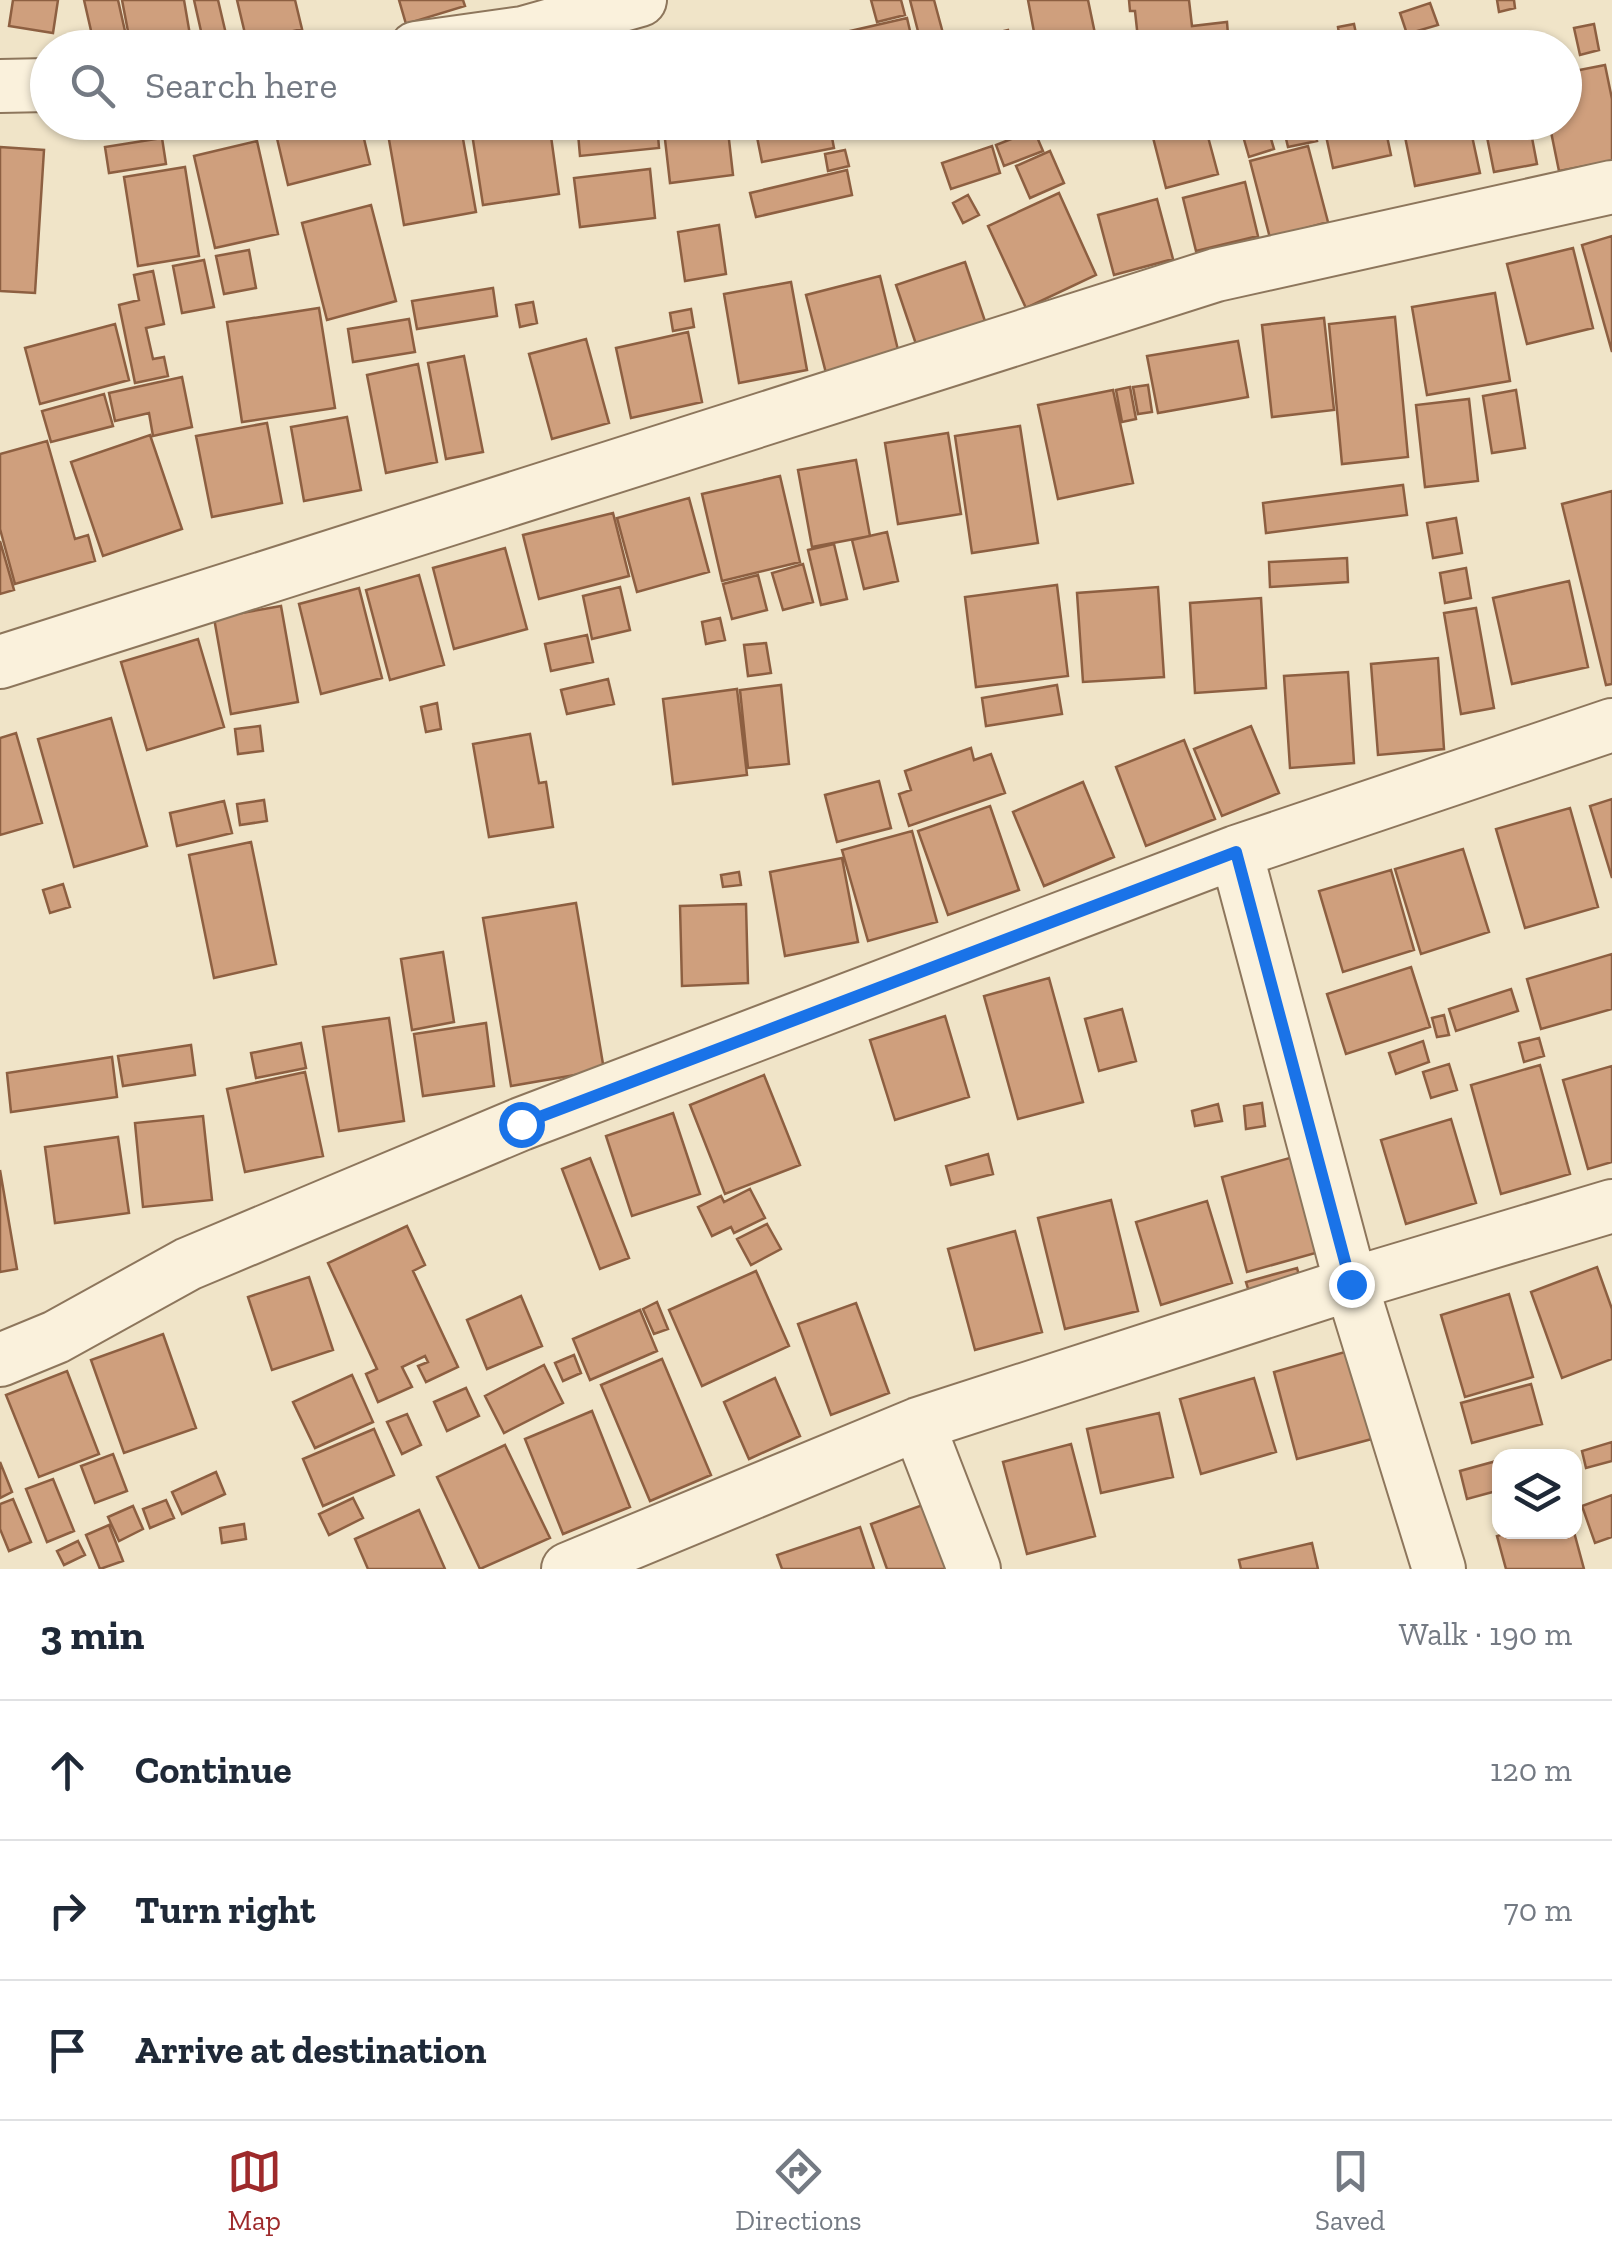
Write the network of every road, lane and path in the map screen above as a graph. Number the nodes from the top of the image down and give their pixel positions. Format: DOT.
graph roads {
  1 [pos="640,0"];
  2 [pos="534,30"];
  3 [pos="30,85"];
  4 [pos="0,86"];
  5 [pos="1612,187"];
  6 [pos="0,662"];
  7 [pos="1612,725"];
  8 [pos="1236,852"];
  9 [pos="1612,1206"];
  10 [pos="1351,1284"];
  11 [pos="0,1360"];
  12 [pos="918,1424"];
  13 [pos="568,1569"];
  14 [pos="974,1569"];
  15 [pos="1439,1569"];
  1 -- 2 [label="street"];
  3 -- 4 [label="street"];
  5 -- 6 [label="street"];
  7 -- 8 [label="street"];
  8 -- 10 [label="street"];
  8 -- 11 [label="street"];
  9 -- 10 [label="street"];
  10 -- 12 [label="street"];
  10 -- 15 [label="street"];
  12 -- 13 [label="street"];
  12 -- 14 [label="street"];
}
